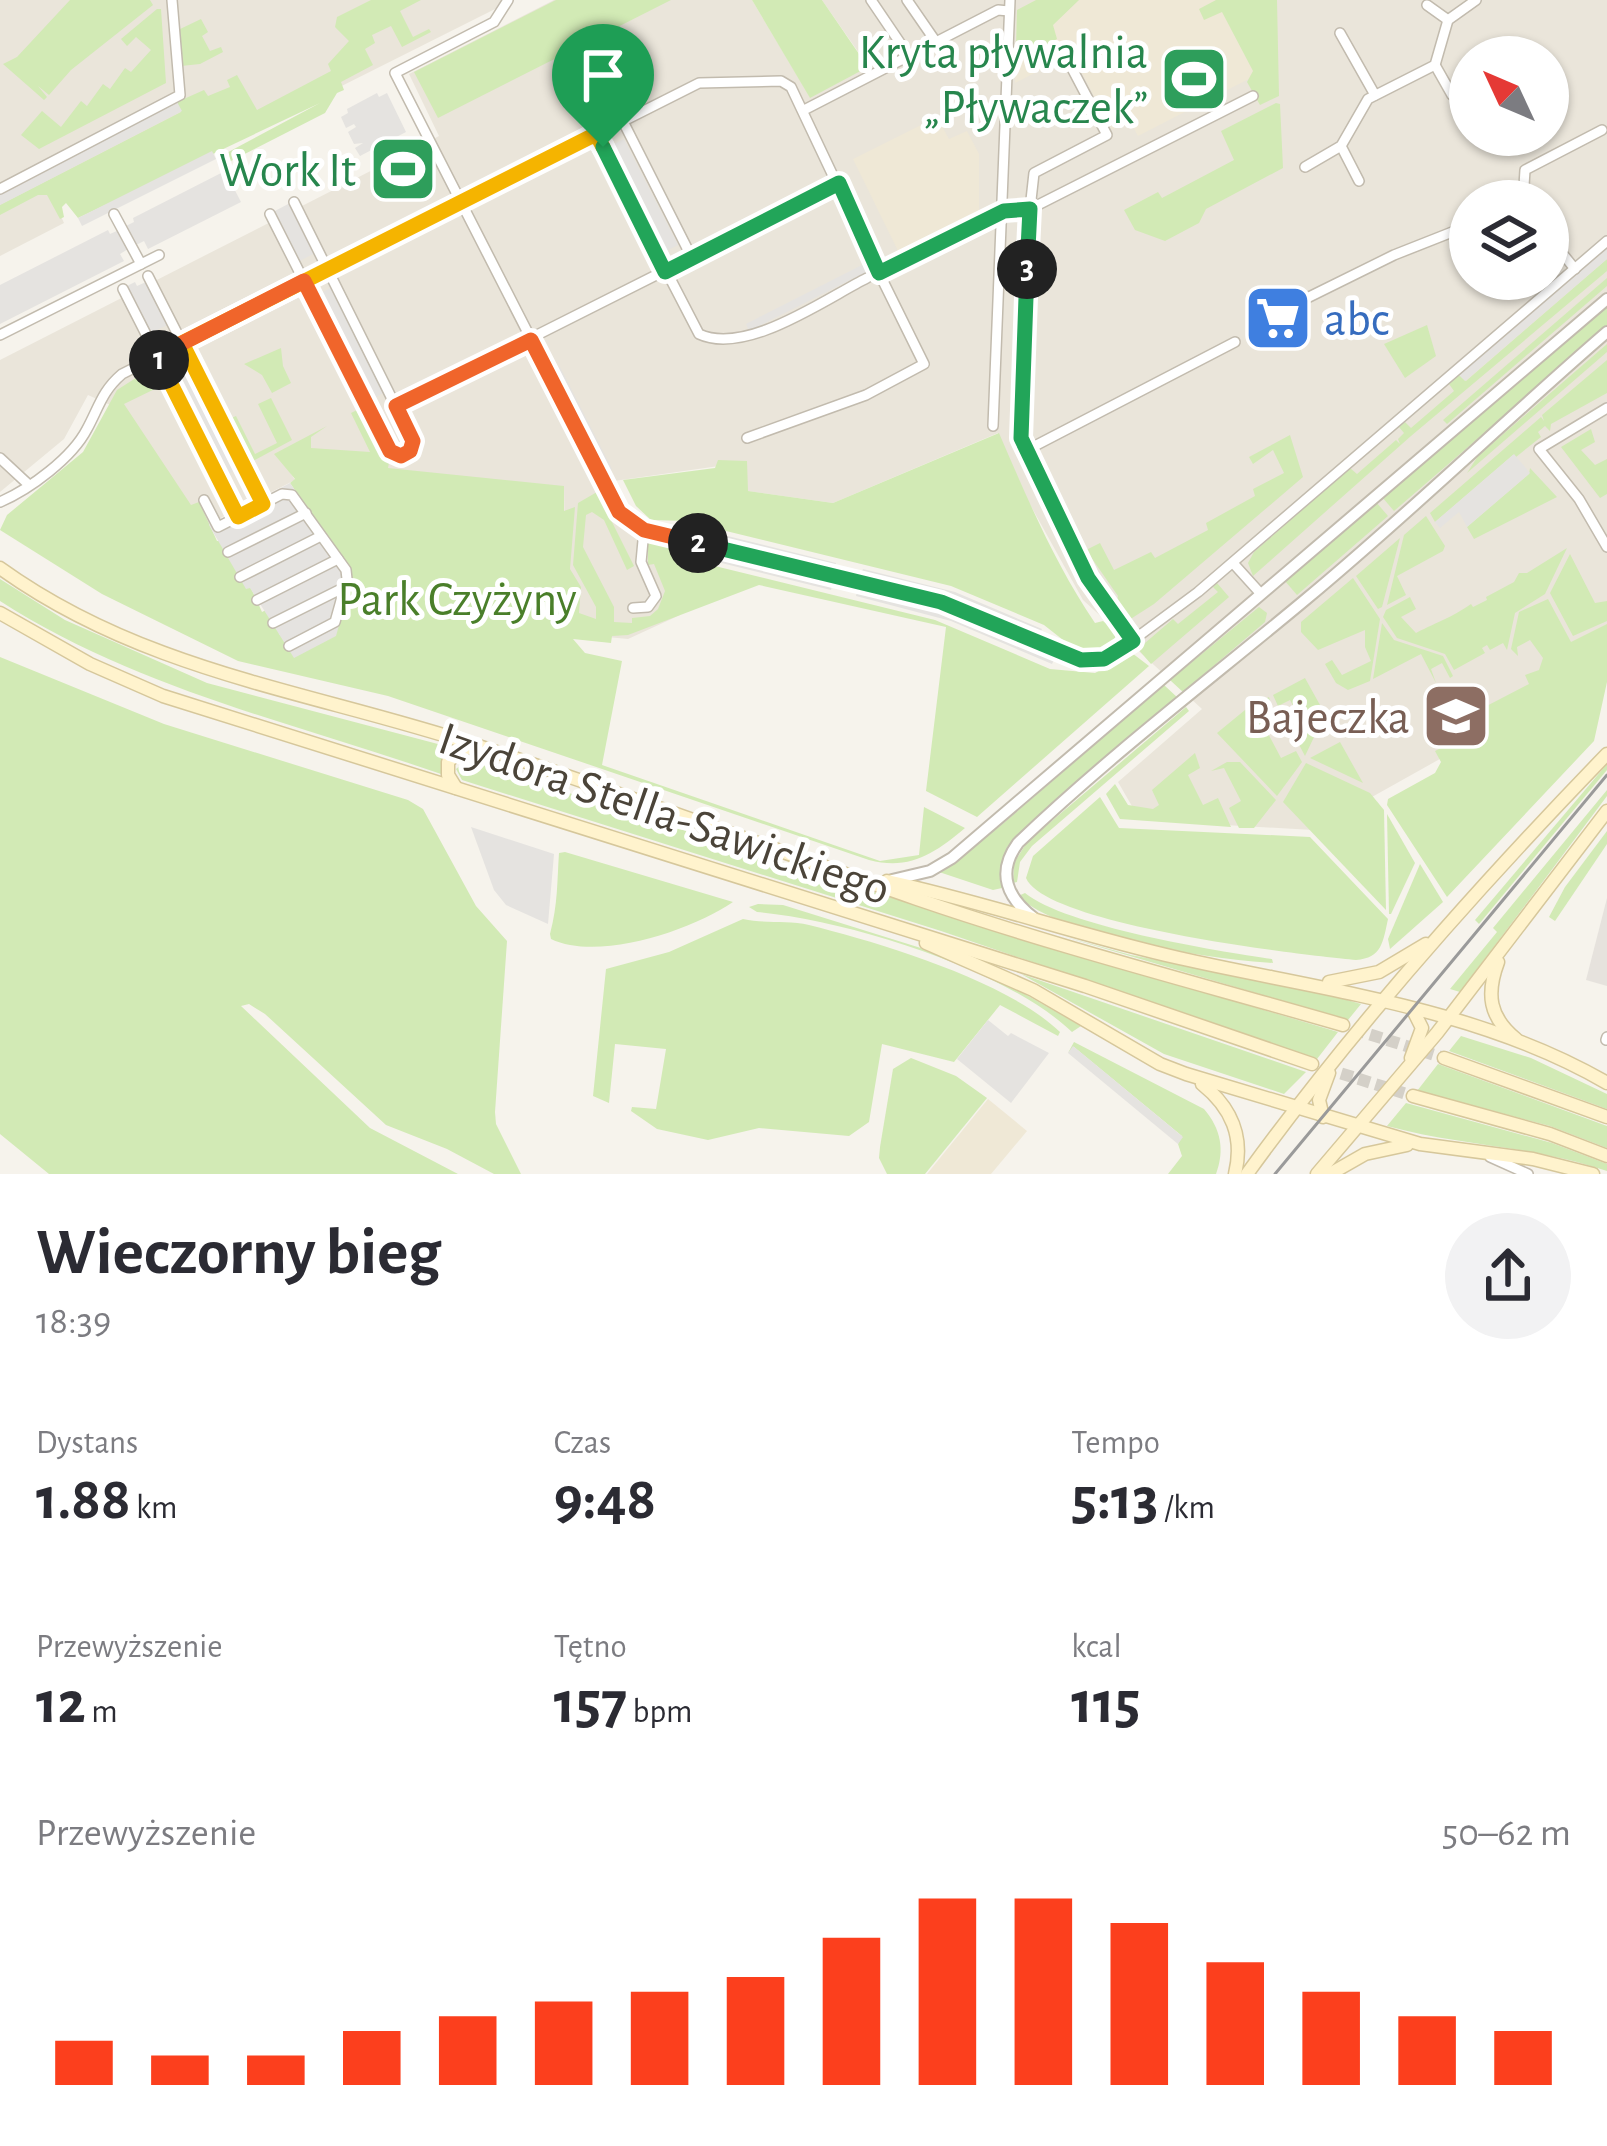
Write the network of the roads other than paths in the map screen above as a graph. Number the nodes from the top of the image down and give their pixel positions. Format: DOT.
graph roads {
  1 [pos="172,0"];
  2 [pos="508,0"];
  3 [pos="871,0"];
  4 [pos="907,0"];
  5 [pos="1476,0"];
  6 [pos="1009,5"];
  7 [pos="1427,5"];
  8 [pos="1448,20"];
  9 [pos="1340,33"];
  10 [pos="936,42"];
  11 [pos="589,55"];
  12 [pos="909,56"];
  13 [pos="1066,57"];
  14 [pos="1436,65"];
  15 [pos="561,68"];
  16 [pos="1449,88"];
  17 [pos="1375,95"];
  18 [pos="1253,96"];
  19 [pos="804,110"];
  20 [pos="622,120"];
  21 [pos="1602,130"];
  22 [pos="596,134"];
  23 [pos="1341,146"];
  24 [pos="1304,167"];
  25 [pos="1524,180"];
  26 [pos="1359,181"];
  27 [pos="839,183"];
  28 [pos="0,189"];
  29 [pos="294,202"];
  30 [pos="462,202"];
  31 [pos="1030,209"];
  32 [pos="1004,211"];
  33 [pos="114,214"];
  34 [pos="270,214"];
  35 [pos="1449,233"];
  36 [pos="1607,242"];
  37 [pos="159,255"];
  38 [pos="692,258"];
  39 [pos="1569,262"];
  40 [pos="141,264"];
  41 [pos="328,269"];
  42 [pos="1575,269"];
  43 [pos="665,272"];
  44 [pos="873,275"];
  45 [pos="148,276"];
  46 [pos="304,281"];
  47 [pos="123,289"];
  48 [pos="1305,299"];
  49 [pos="1607,299"];
  50 [pos="1607,332"];
  51 [pos="0,335"];
  52 [pos="531,340"];
  53 [pos="1235,342"];
  54 [pos="182,343"];
  55 [pos="157,356"];
  56 [pos="396,406"];
  57 [pos="1607,408"];
  58 [pos="993,426"];
  59 [pos="747,438"];
  60 [pos="1025,451"];
  61 [pos="0,458"];
  62 [pos="29,485"];
  63 [pos="204,500"];
  64 [pos="3,503"];
  65 [pos="263,504"];
  66 [pos="306,513"];
  67 [pos="238,517"];
  68 [pos="1603,529"];
  69 [pos="649,531"];
  70 [pos="321,536"];
  71 [pos="1607,548"];
  72 [pos="228,552"];
  73 [pos="0,558"];
  74 [pos="338,559"];
  75 [pos="1233,563"];
  76 [pos="3,570"];
  77 [pos="240,577"];
  78 [pos="345,587"];
  79 [pos="1261,594"];
  80 [pos="257,600"];
  81 [pos="633,608"];
  82 [pos="0,613"];
  83 [pos="1281,617"];
  84 [pos="273,622"];
  85 [pos="1133,641"];
  86 [pos="289,646"];
  87 [pos="478,746"];
  88 [pos="1607,754"];
  89 [pos="459,791"];
  90 [pos="1607,811"];
  91 [pos="868,880"];
  92 [pos="890,881"];
  93 [pos="1043,924"];
  94 [pos="1450,925"];
  95 [pos="892,927"];
  96 [pos="1504,950"];
  97 [pos="1306,982"];
  98 [pos="1384,999"];
  99 [pos="1412,1010"];
  100 [pos="1447,1020"];
  101 [pos="1343,1025"];
  102 [pos="1528,1046"];
  103 [pos="1336,1057"];
  104 [pos="1444,1058"];
  105 [pos="1312,1064"];
  106 [pos="1407,1070"];
  107 [pos="1186,1074"];
  108 [pos="1607,1083"];
  109 [pos="1413,1096"];
  110 [pos="1294,1108"];
  111 [pos="1323,1117"];
  112 [pos="1607,1117"];
  113 [pos="1360,1127"];
  114 [pos="1420,1144"];
  115 [pos="1485,1156"];
  116 [pos="1607,1156"];
  117 [pos="1235,1174"];
  118 [pos="1247,1174"];
  119 [pos="1317,1174"];
  120 [pos="1330,1174"];
  121 [pos="1528,1174"];
  122 [pos="1593,1174"];
  1 -- 28 [label="street"];
  2 -- 30 [label="street"];
  3 -- 12 [label="street"];
  4 -- 10 [label="street"];
  5 -- 8 [label="street"];
  6 -- 10 [label="street"];
  6 -- 32 [label="street"];
  7 -- 8 [label="street"];
  8 -- 14 [label="street"];
  9 -- 17 [label="street"];
  10 -- 12 [label="street"];
  11 -- 20 [label="street"];
  12 -- 19 [label="street"];
  13 -- 31 [label="street"];
  14 -- 16 [label="street"];
  14 -- 17 [label="street"];
  15 -- 22 [label="street"];
  17 -- 23 [label="street"];
  18 -- 31 [label="street"];
  19 -- 20 [label="street"];
  19 -- 27 [label="street"];
  20 -- 22 [label="street"];
  20 -- 38 [label="street"];
  21 -- 25 [label="street"];
  22 -- 30 [label="street"];
  22 -- 43 [label="street"];
  23 -- 24 [label="street"];
  23 -- 26 [label="street"];
  27 -- 38 [label="street"];
  27 -- 44 [label="street"];
  29 -- 41 [label="street"];
  30 -- 41 [label="street"];
  30 -- 52 [label="street"];
  31 -- 32 [label="street"];
  31 -- 60 [label="street"];
  32 -- 44 [label="street"];
  32 -- 58 [label="street"];
  33 -- 40 [label="street"];
  34 -- 46 [label="street"];
  35 -- 48 [label="street"];
  36 -- 42 [label="street"];
  37 -- 40 [label="street"];
  38 -- 43 [label="street"];
  39 -- 42 [label="street"];
  40 -- 51 [label="street"];
  41 -- 46 [label="street"];
  41 -- 56 [label="street"];
  42 -- 75 [label="street"];
  43 -- 44 [label="street"];
  43 -- 52 [label="street"];
  44 -- 59 [label="street"];
  45 -- 54 [label="street"];
  46 -- 54 [label="street"];
  46 -- 56 [label="street"];
  47 -- 55 [label="street"];
  49 -- 79 [label="street"];
  50 -- 83 [label="street"];
  52 -- 56 [label="street"];
  52 -- 69 [label="street"];
  53 -- 60 [label="street"];
  54 -- 55 [label="street"];
  54 -- 65 [label="street"];
  55 -- 62 [label="street"];
  55 -- 67 [label="street"];
  57 -- 68 [label="street"];
  60 -- 85 [label="street"];
  61 -- 62 [label="street"];
  62 -- 64 [label="street"];
  63 -- 67 [label="street"];
  65 -- 66 [label="street"];
  65 -- 67 [label="street"];
  66 -- 70 [label="street"];
  66 -- 72 [label="street"];
  68 -- 71 [label="street"];
  69 -- 81 [label="street"];
  69 -- 85 [label="street"];
  70 -- 74 [label="street"];
  70 -- 77 [label="street"];
  73 -- 76 [label="street"];
  74 -- 78 [label="street"];
  74 -- 80 [label="street"];
  75 -- 79 [label="street"];
  75 -- 85 [label="street"];
  76 -- 87 [label="main road, Izydora Stella-Sawickiego"];
  78 -- 84 [label="street"];
  78 -- 86 [label="street"];
  79 -- 83 [label="street"];
  79 -- 92 [label="street"];
  82 -- 89 [label="main road, Izydora Stella-Sawickiego"];
  83 -- 93 [label="street"];
  87 -- 89 [label="main road"];
  87 -- 91 [label="main road, Izydora Stella-Sawickiego"];
  88 -- 94 [label="main road"];
  89 -- 95 [label="main road, Izydora Stella-Sawickiego"];
  90 -- 96 [label="main road"];
  91 -- 92 [label="main road"];
  91 -- 101 [label="main road, Izydora Stella-Sawickiego"];
  92 -- 93 [label="main road"];
  93 -- 97 [label="main road"];
  94 -- 97 [label="main road"];
  94 -- 98 [label="main road"];
  95 -- 105 [label="main road, Izydora Stella-Sawickiego"];
  95 -- 107 [label="main road"];
  96 -- 100 [label="main road"];
  96 -- 102 [label="main road"];
  97 -- 98 [label="main road"];
  98 -- 99 [label="main road"];
  98 -- 103 [label="main road"];
  99 -- 100 [label="main road"];
  99 -- 106 [label="main road"];
  100 -- 102 [label="main road"];
  100 -- 106 [label="main road"];
  102 -- 108 [label="main road"];
  103 -- 110 [label="main road"];
  103 -- 111 [label="main road"];
  104 -- 112 [label="main road"];
  106 -- 113 [label="main road"];
  107 -- 110 [label="main road"];
  107 -- 117 [label="main road"];
  109 -- 116 [label="main road"];
  110 -- 111 [label="main road"];
  110 -- 118 [label="main road"];
  111 -- 113 [label="main road"];
  113 -- 114 [label="main road"];
  113 -- 119 [label="main road"];
  114 -- 115 [label="main road"];
  114 -- 120 [label="main road"];
  115 -- 121 [label="street"];
  115 -- 122 [label="main road"];
}
